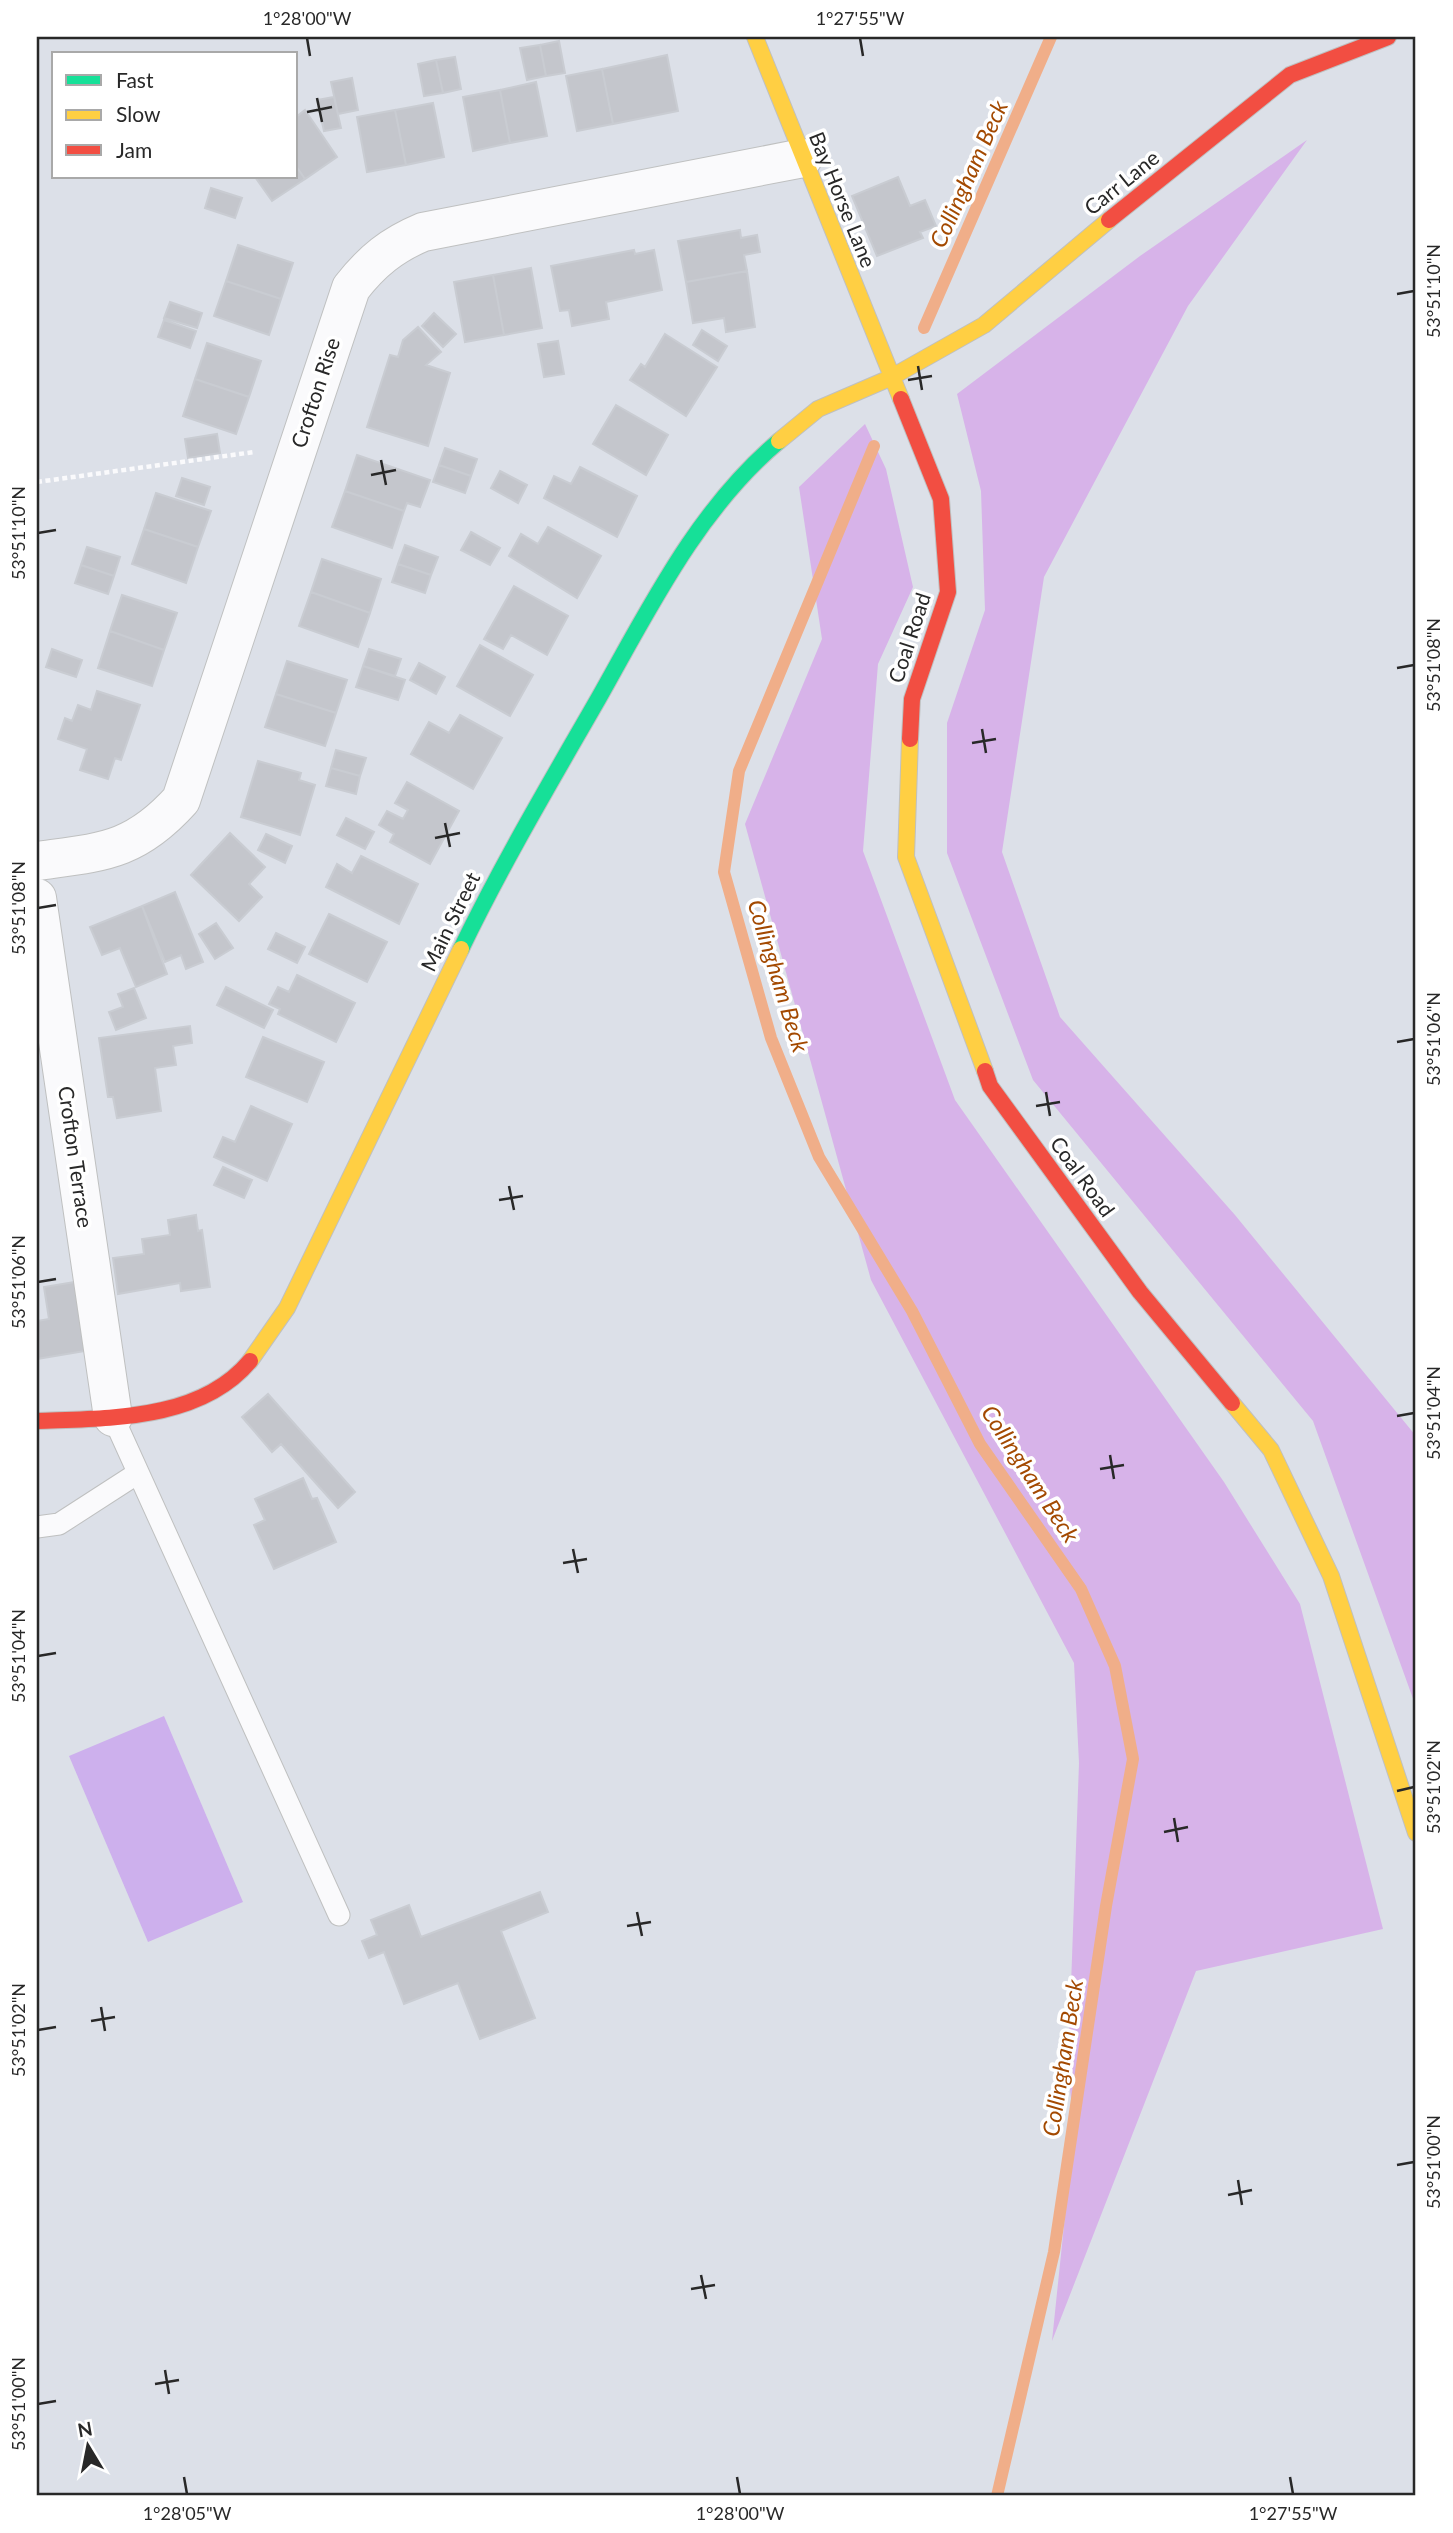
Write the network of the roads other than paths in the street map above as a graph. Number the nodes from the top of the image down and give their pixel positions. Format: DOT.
graph roads {
  1 [pos="755,37"];
  2 [pos="1388,37"];
  3 [pos="803,158"];
  4 [pos="890,378"];
  5 [pos="37,861"];
  6 [pos="37,898"];
  7 [pos="113,1417"];
  8 [pos="37,1420"];
  9 [pos="138,1473"];
  10 [pos="37,1527"];
  11 [pos="1416,1833"];
  12 [pos="339,1915"];
  1 -- 3 [label="street, Bay Horse Lane"];
  2 -- 4 [label="street, Carr Lane"];
  3 -- 4 [label="street, Bay Horse Lane"];
  3 -- 5 [label="street, Crofton Rise"];
  4 -- 7 [label="street, Main Street"];
  4 -- 11 [label="street, Coal Road"];
  6 -- 7 [label="street, Crofton Terrace"];
  7 -- 8 [label="street, Main Street"];
  7 -- 9 [label="lane"];
  9 -- 10 [label="lane"];
  9 -- 12 [label="lane"];
}
